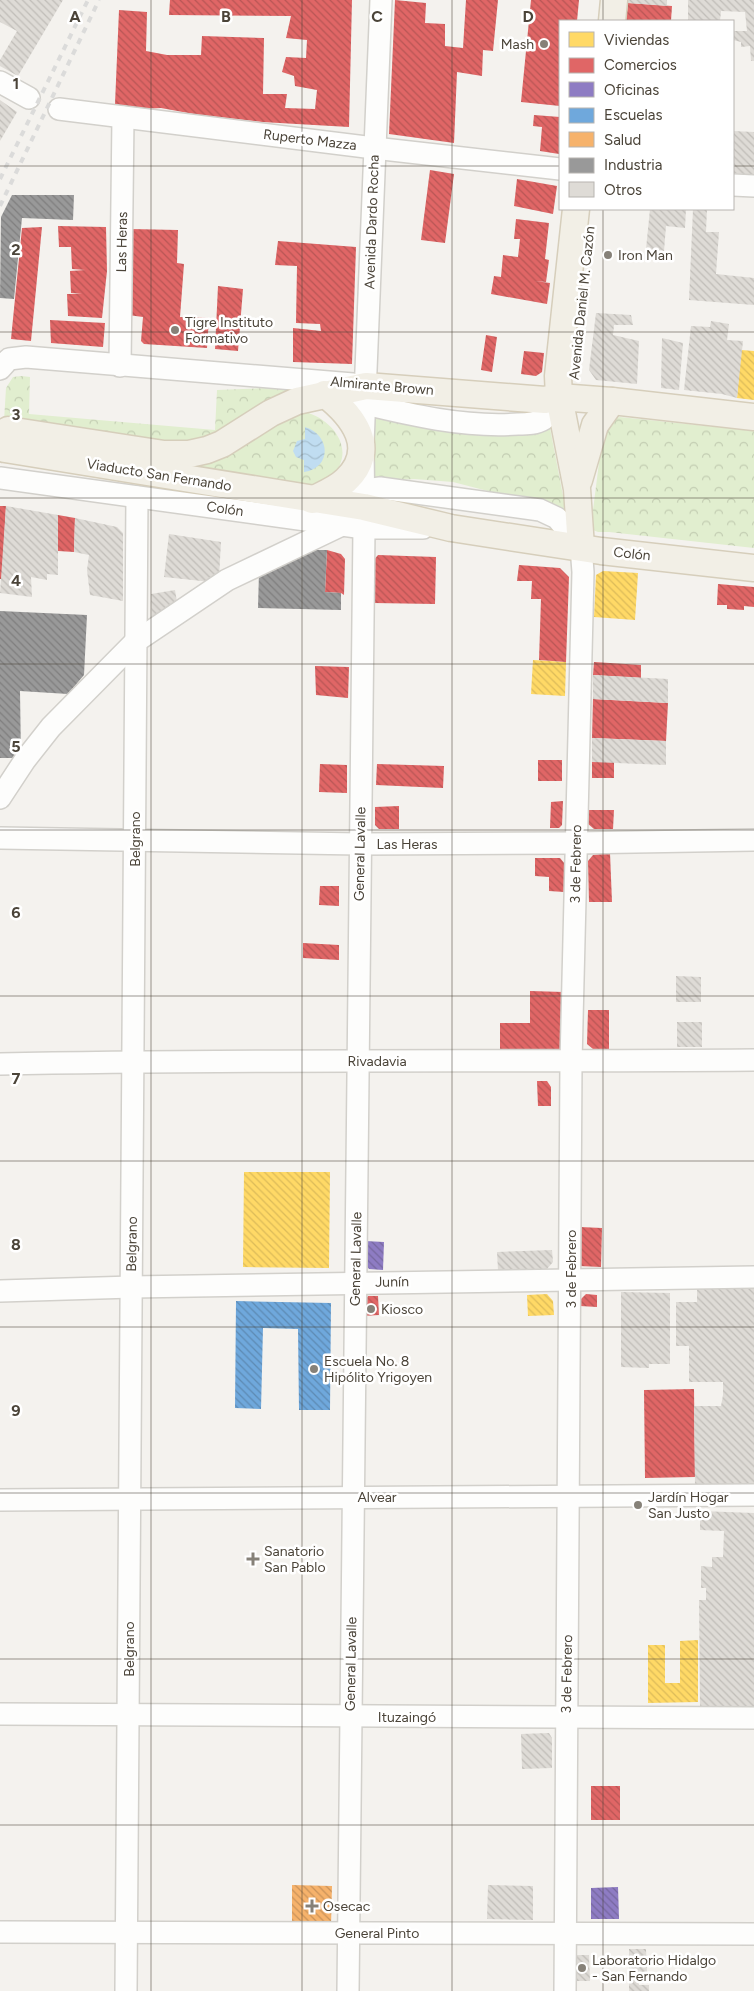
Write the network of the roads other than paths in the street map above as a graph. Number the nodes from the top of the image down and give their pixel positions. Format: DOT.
graph roads {
  1 [pos="381,0"];
  2 [pos="596,0"];
  3 [pos="614,0"];
  4 [pos="594,20"];
  5 [pos="612,20"];
  6 [pos="0,82"];
  7 [pos="28,98"];
  8 [pos="59,109"];
  9 [pos="123,117"];
  10 [pos="374,148"];
  11 [pos="559,169"];
  12 [pos="734,184"];
  13 [pos="754,186"];
  14 [pos="576,210"];
  15 [pos="592,210"];
  16 [pos="4,364"];
  17 [pos="120,366"];
  18 [pos="297,378"];
  19 [pos="324,394"];
  20 [pos="366,395"];
  21 [pos="566,398"];
  22 [pos="612,401"];
  23 [pos="754,416"];
  24 [pos="363,444"];
  25 [pos="0,478"];
  26 [pos="577,489"];
  27 [pos="137,497"];
  28 [pos="312,500"];
  29 [pos="364,508"];
  30 [pos="342,525"];
  31 [pos="581,547"];
  32 [pos="754,568"];
  33 [pos="136,642"];
  34 [pos="0,798"];
  35 [pos="0,838"];
  36 [pos="136,840"];
  37 [pos="754,840"];
  38 [pos="576,843"];
  39 [pos="360,844"];
  40 [pos="754,1060"];
  41 [pos="358,1061"];
  42 [pos="134,1062"];
  43 [pos="571,1062"];
  44 [pos="0,1064"];
  45 [pos="754,1277"];
  46 [pos="571,1280"];
  47 [pos="356,1283"];
  48 [pos="132,1287"];
  49 [pos="0,1291"];
  50 [pos="569,1496"];
  51 [pos="754,1496"];
  52 [pos="353,1497"];
  53 [pos="130,1498"];
  54 [pos="0,1500"];
  55 [pos="0,1714"];
  56 [pos="128,1715"];
  57 [pos="351,1716"];
  58 [pos="567,1717"];
  59 [pos="754,1718"];
  60 [pos="0,1932"];
  61 [pos="127,1932"];
  62 [pos="348,1933"];
  63 [pos="565,1934"];
  64 [pos="754,1934"];
  65 [pos="126,1991"];
  66 [pos="348,1991"];
  67 [pos="565,1991"];
  1 -- 10 [label="street, Avenida Dardo Rocha"];
  2 -- 4 [label="main road"];
  3 -- 5 [label="main road"];
  6 -- 7 [label="street"];
  8 -- 9 [label="street, Ruperto Mazza"];
  9 -- 10 [label="street, Ruperto Mazza"];
  9 -- 17 [label="street, Las Heras"];
  10 -- 11 [label="street, Ruperto Mazza"];
  10 -- 20 [label="street, Avenida Dardo Rocha"];
  12 -- 13 [label="street"];
  14 -- 21 [label="main road, Avenida Daniel M. Cazón"];
  15 -- 21 [label="main road, Avenida Daniel M. Cazón"];
  16 -- 17 [label="street, Almirante Brown"];
  17 -- 18 [label="street, Almirante Brown"];
  18 -- 19 [label="street"];
  18 -- 20 [label="street, Almirante Brown"];
  19 -- 20 [label="main road, Viaducto San Fernando"];
  19 -- 24 [label="main road"];
  19 -- 28 [label="main road, Viaducto San Fernando"];
  20 -- 21 [label="main road, Almirante Brown"];
  20 -- 24 [label="street, Avenida Dardo Rocha"];
  21 -- 22 [label="main road, Almirante Brown"];
  21 -- 26 [label="main road"];
  22 -- 23 [label="main road, Almirante Brown"];
  22 -- 26 [label="main road"];
  24 -- 28 [label="main road"];
  24 -- 29 [label="street, General Lavalle"];
  25 -- 27 [label="street, Colón"];
  26 -- 31 [label="main road"];
  27 -- 30 [label="street, Colón"];
  27 -- 33 [label="street, Belgrano"];
  28 -- 29 [label="main road, Colón"];
  29 -- 30 [label="street, Colón"];
  29 -- 31 [label="main road, Colón"];
  29 -- 31 [label="street"];
  29 -- 39 [label="street, General Lavalle"];
  30 -- 33 [label="street"];
  31 -- 32 [label="main road, Colón"];
  31 -- 38 [label="street, 3 de Febrero"];
  33 -- 34 [label="street"];
  33 -- 36 [label="street, Belgrano"];
  35 -- 36 [label="street, Las Heras"];
  36 -- 39 [label="street, Las Heras"];
  36 -- 42 [label="street, Belgrano"];
  37 -- 38 [label="street, Las Heras"];
  38 -- 39 [label="street, Las Heras"];
  38 -- 43 [label="street, 3 de Febrero"];
  39 -- 41 [label="street, General Lavalle"];
  40 -- 43 [label="street, Rivadavia"];
  41 -- 42 [label="street, Rivadavia"];
  41 -- 43 [label="street, Rivadavia"];
  41 -- 47 [label="street, General Lavalle"];
  42 -- 44 [label="street, Rivadavia"];
  42 -- 48 [label="street, Belgrano"];
  43 -- 46 [label="street, 3 de Febrero"];
  45 -- 46 [label="street, Junín"];
  46 -- 47 [label="street, Junín"];
  46 -- 50 [label="street, 3 de Febrero"];
  47 -- 48 [label="street, Junín"];
  47 -- 52 [label="street, General Lavalle"];
  48 -- 49 [label="street, Junín"];
  48 -- 53 [label="street, Belgrano"];
  50 -- 51 [label="street, Alvear"];
  50 -- 52 [label="street, Alvear"];
  50 -- 58 [label="street, 3 de Febrero"];
  52 -- 53 [label="street, Alvear"];
  52 -- 57 [label="street, General Lavalle"];
  53 -- 54 [label="street, Alvear"];
  53 -- 56 [label="street, Belgrano"];
  55 -- 56 [label="street, Ituzaingó"];
  56 -- 57 [label="street, Ituzaingó"];
  56 -- 61 [label="street, Belgrano"];
  57 -- 58 [label="street, Ituzaingó"];
  57 -- 62 [label="street, General Lavalle"];
  58 -- 59 [label="street, Ituzaingó"];
  58 -- 63 [label="street, 3 de Febrero"];
  60 -- 61 [label="street, General Pinto"];
  61 -- 62 [label="street, General Pinto"];
  61 -- 65 [label="street, Belgrano"];
  62 -- 63 [label="street, General Pinto"];
  62 -- 66 [label="street, General Lavalle"];
  63 -- 64 [label="street, General Pinto"];
  63 -- 67 [label="street, 3 de Febrero"];
}
